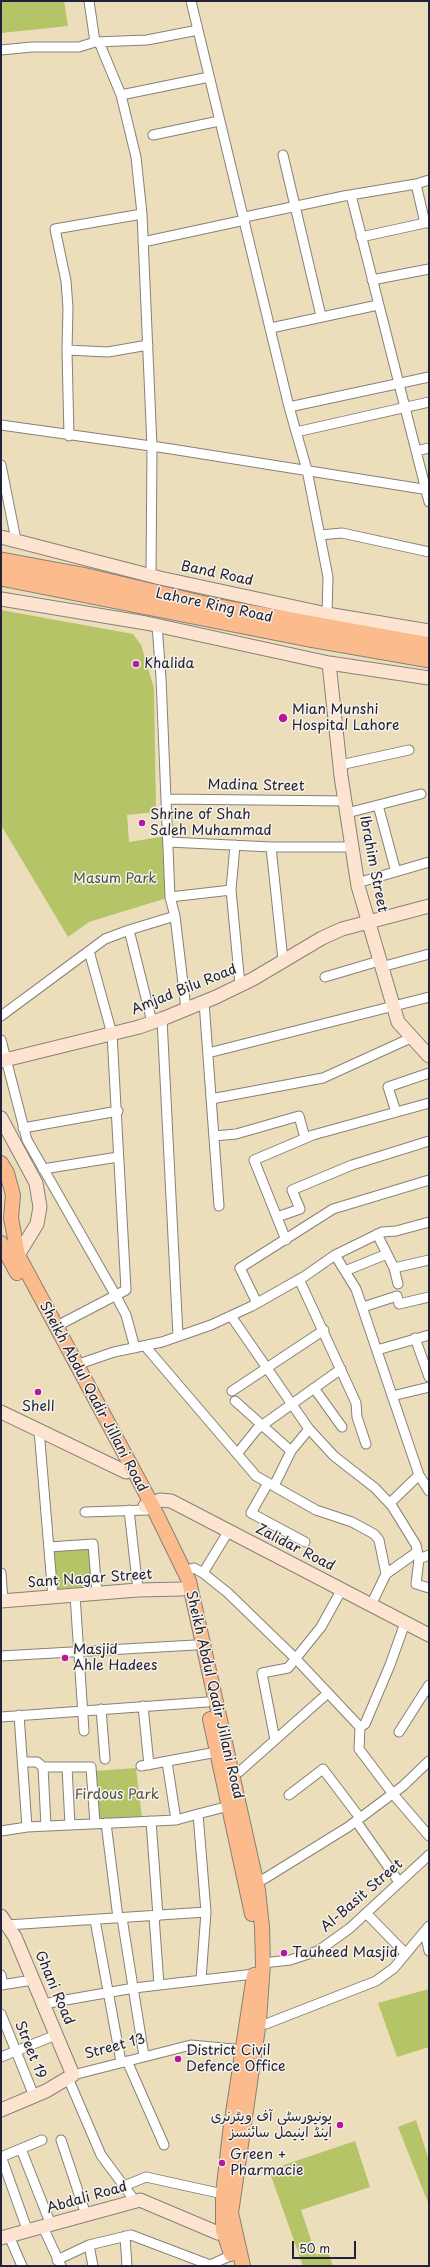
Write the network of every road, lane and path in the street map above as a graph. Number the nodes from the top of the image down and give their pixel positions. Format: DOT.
graph roads {
  1 [pos="89,1"];
  2 [pos="191,1"];
  3 [pos="198,30"];
  4 [pos="97,42"];
  5 [pos="1,50"];
  6 [pos="209,77"];
  7 [pos="121,95"];
  8 [pos="219,121"];
  9 [pos="153,134"];
  10 [pos="283,155"];
  11 [pos="429,180"];
  12 [pos="416,184"];
  13 [pos="351,195"];
  14 [pos="296,206"];
  15 [pos="142,214"];
  16 [pos="245,219"];
  17 [pos="427,223"];
  18 [pos="361,237"];
  19 [pos="143,242"];
  20 [pos="429,269"];
  21 [pos="372,280"];
  22 [pos="378,305"];
  23 [pos="321,316"];
  24 [pos="271,328"];
  25 [pos="148,345"];
  26 [pos="67,350"];
  27 [pos="429,377"];
  28 [pos="399,382"];
  29 [pos="429,402"];
  30 [pos="289,407"];
  31 [pos="405,407"];
  32 [pos="1,425"];
  33 [pos="296,432"];
  34 [pos="70,436"];
  35 [pos="152,447"];
  36 [pos="429,448"];
  37 [pos="416,451"];
  38 [pos="1,465"];
  39 [pos="307,470"];
  40 [pos="428,490"];
  41 [pos="429,502"];
  42 [pos="320,534"];
  43 [pos="1,537"];
  44 [pos="16,540"];
  45 [pos="429,552"];
  46 [pos="1,560"];
  47 [pos="151,575"];
  48 [pos="1,577"];
  49 [pos="1,598"];
  50 [pos="327,614"];
  51 [pos="157,625"];
  52 [pos="429,631"];
  53 [pos="429,646"];
  54 [pos="429,659"];
  55 [pos="328,663"];
  56 [pos="429,678"];
  57 [pos="409,750"];
  58 [pos="340,765"];
  59 [pos="421,794"];
  60 [pos="166,799"];
  61 [pos="378,805"];
  62 [pos="347,807"];
  63 [pos="169,842"];
  64 [pos="235,845"];
  65 [pos="351,847"];
  66 [pos="271,848"];
  67 [pos="429,862"];
  68 [pos="396,872"];
  69 [pos="358,883"];
  70 [pos="231,890"];
  71 [pos="170,897"];
  72 [pos="429,906"];
  73 [pos="175,916"];
  74 [pos="368,921"];
  75 [pos="129,930"];
  76 [pos="89,951"];
  77 [pos="429,954"];
  78 [pos="283,960"];
  79 [pos="380,964"];
  80 [pos="324,977"];
  81 [pos="240,985"];
  82 [pos="429,997"];
  83 [pos="204,1002"];
  84 [pos="393,1006"];
  85 [pos="186,1009"];
  86 [pos="1,1016"];
  87 [pos="157,1020"];
  88 [pos="112,1034"];
  89 [pos="413,1037"];
  90 [pos="1,1040"];
  91 [pos="208,1053"];
  92 [pos="429,1056"];
  93 [pos="4,1061"];
  94 [pos="429,1073"];
  95 [pos="211,1099"];
  96 [pos="429,1103"];
  97 [pos="118,1111"];
  98 [pos="396,1112"];
  99 [pos="1,1118"];
  100 [pos="24,1128"];
  101 [pos="214,1136"];
  102 [pos="305,1138"];
  103 [pos="429,1142"];
  104 [pos="118,1157"];
  105 [pos="1,1163"];
  106 [pos="43,1169"];
  107 [pos="429,1180"];
  108 [pos="11,1186"];
  109 [pos="1,1202"];
  110 [pos="219,1206"];
  111 [pos="277,1217"];
  112 [pos="429,1222"];
  113 [pos="377,1234"];
  114 [pos="286,1240"];
  115 [pos="1,1243"];
  116 [pos="387,1254"];
  117 [pos="18,1255"];
  118 [pos="335,1255"];
  119 [pos="429,1260"];
  120 [pos="394,1268"];
  121 [pos="345,1272"];
  122 [pos="299,1279"];
  123 [pos="398,1284"];
  124 [pos="116,1296"];
  125 [pos="429,1297"];
  126 [pos="257,1303"];
  127 [pos="363,1307"];
  128 [pos="231,1316"];
  129 [pos="55,1326"];
  130 [pos="324,1330"];
  131 [pos="429,1335"];
  132 [pos="178,1336"];
  133 [pos="415,1338"];
  134 [pos="140,1347"];
  135 [pos="377,1350"];
  136 [pos="76,1365"];
  137 [pos="267,1368"];
  138 [pos="341,1369"];
  139 [pos="429,1377"];
  140 [pos="429,1387"];
  141 [pos="314,1388"];
  142 [pos="232,1391"];
  143 [pos="392,1396"];
  144 [pos="235,1401"];
  145 [pos="292,1404"];
  146 [pos="1,1412"];
  147 [pos="261,1426"];
  148 [pos="342,1427"];
  149 [pos="309,1429"];
  150 [pos="39,1430"];
  151 [pos="366,1444"];
  152 [pos="290,1451"];
  153 [pos="237,1454"];
  154 [pos="129,1470"];
  155 [pos="418,1475"];
  156 [pos="271,1485"];
  157 [pos="429,1491"];
  158 [pos="390,1503"];
  159 [pos="147,1506"];
  160 [pos="129,1510"];
  161 [pos="85,1512"];
  162 [pos="228,1532"];
  163 [pos="305,1542"];
  164 [pos="49,1547"];
  165 [pos="429,1555"];
  166 [pos="418,1556"];
  167 [pos="185,1571"];
  168 [pos="1,1573"];
  169 [pos="203,1573"];
  170 [pos="386,1574"];
  171 [pos="429,1588"];
  172 [pos="182,1589"];
  173 [pos="342,1589"];
  174 [pos="138,1590"];
  175 [pos="97,1594"];
  176 [pos="75,1595"];
  177 [pos="53,1597"];
  178 [pos="2,1601"];
  179 [pos="371,1606"];
  180 [pos="405,1623"];
  181 [pos="429,1635"];
  182 [pos="195,1645"];
  183 [pos="78,1650"];
  184 [pos="1,1656"];
  185 [pos="296,1658"];
  186 [pos="429,1684"];
  187 [pos="328,1693"];
  188 [pos="207,1702"];
  189 [pos="143,1706"];
  190 [pos="101,1709"];
  191 [pos="83,1710"];
  192 [pos="19,1715"];
  193 [pos="1,1717"];
  194 [pos="360,1727"];
  195 [pos="84,1731"];
  196 [pos="399,1732"];
  197 [pos="275,1740"];
  198 [pos="217,1752"];
  199 [pos="104,1759"];
  200 [pos="429,1761"];
  201 [pos="23,1762"];
  202 [pos="167,1762"];
  203 [pos="43,1767"];
  204 [pos="67,1767"];
  205 [pos="232,1774"];
  206 [pos="393,1794"];
  207 [pos="289,1795"];
  208 [pos="229,1806"];
  209 [pos="198,1814"];
  210 [pos="358,1819"];
  211 [pos="176,1820"];
  212 [pos="151,1821"];
  213 [pos="106,1823"];
  214 [pos="95,1824"];
  215 [pos="70,1825"];
  216 [pos="46,1826"];
  217 [pos="27,1827"];
  218 [pos="1,1831"];
  219 [pos="429,1836"];
  220 [pos="429,1855"];
  221 [pos="256,1880"];
  222 [pos="399,1882"];
  223 [pos="206,1912"];
  224 [pos="366,1913"];
  225 [pos="156,1916"];
  226 [pos="120,1918"];
  227 [pos="4,1920"];
  228 [pos="95,1920"];
  229 [pos="427,1929"];
  230 [pos="429,1951"];
  231 [pos="406,1954"];
  232 [pos="264,1963"];
  233 [pos="254,1974"];
  234 [pos="1,1975"];
  235 [pos="201,1979"];
  236 [pos="33,1980"];
  237 [pos="2,1985"];
  238 [pos="159,1985"];
  239 [pos="134,1988"];
  240 [pos="108,1992"];
  241 [pos="43,2004"];
  242 [pos="1,2014"];
  243 [pos="259,2021"];
  244 [pos="56,2035"];
  245 [pos="244,2050"];
  246 [pos="16,2052"];
  247 [pos="1,2056"];
  248 [pos="144,2056"];
  249 [pos="124,2061"];
  250 [pos="70,2077"];
  251 [pos="34,2096"];
  252 [pos="1,2110"];
  253 [pos="42,2140"];
  254 [pos="60,2140"];
  255 [pos="164,2144"];
  256 [pos="21,2149"];
  257 [pos="1,2157"];
  258 [pos="124,2186"];
  259 [pos="223,2194"];
  260 [pos="135,2201"];
  261 [pos="86,2215"];
  262 [pos="47,2226"];
  263 [pos="223,2230"];
  264 [pos="28,2232"];
  265 [pos="125,2236"];
  266 [pos="5,2237"];
  267 [pos="89,2245"];
  268 [pos="234,2260"];
  269 [pos="59,2263"];
  270 [pos="22,2266"];
  271 [pos="93,2266"];
  272 [pos="127,2266"];
  273 [pos="244,2266"];
  1 -- 4 [label="street"];
  2 -- 3 [label="street"];
  3 -- 4 [label="street"];
  3 -- 6 [label="street"];
  4 -- 5 [label="street"];
  4 -- 7 [label="street"];
  6 -- 7 [label="street"];
  6 -- 8 [label="street"];
  7 -- 15 [label="street"];
  8 -- 9 [label="street"];
  8 -- 16 [label="street"];
  10 -- 14 [label="street"];
  11 -- 12 [label="street"];
  12 -- 13 [label="street"];
  12 -- 17 [label="street"];
  13 -- 14 [label="street"];
  13 -- 18 [label="street"];
  14 -- 16 [label="street"];
  14 -- 23 [label="street"];
  15 -- 19 [label="street"];
  15 -- 26 [label="street"];
  16 -- 19 [label="street"];
  16 -- 24 [label="street"];
  17 -- 18 [label="street"];
  18 -- 21 [label="street"];
  19 -- 25 [label="street"];
  20 -- 21 [label="street"];
  21 -- 22 [label="street"];
  22 -- 23 [label="street"];
  22 -- 28 [label="street"];
  23 -- 24 [label="street"];
  24 -- 30 [label="street"];
  25 -- 26 [label="street"];
  25 -- 35 [label="street"];
  26 -- 34 [label="street"];
  27 -- 28 [label="street"];
  28 -- 30 [label="street"];
  28 -- 31 [label="street"];
  29 -- 31 [label="street"];
  30 -- 33 [label="street"];
  31 -- 33 [label="street"];
  31 -- 37 [label="street"];
  32 -- 34 [label="street"];
  33 -- 39 [label="street"];
  34 -- 35 [label="street"];
  35 -- 39 [label="street"];
  35 -- 47 [label="street"];
  36 -- 37 [label="street"];
  37 -- 40 [label="street"];
  38 -- 44 [label="street"];
  39 -- 40 [label="street"];
  39 -- 42 [label="street"];
  40 -- 41 [label="street"];
  42 -- 45 [label="street"];
  42 -- 50 [label="street"];
  43 -- 44 [label="main road, Band Road"];
  44 -- 47 [label="main road, Band Road"];
  46 -- 53 [label="highway, Lahore Ring Road"];
  47 -- 50 [label="main road, Band Road"];
  48 -- 54 [label="highway, Lahore Ring Road"];
  49 -- 51 [label="main road"];
  50 -- 52 [label="main road, Band Road"];
  51 -- 55 [label="main road"];
  51 -- 60 [label="street"];
  55 -- 56 [label="main road"];
  55 -- 58 [label="main road, Ibrahim Street"];
  57 -- 58 [label="street"];
  58 -- 62 [label="main road, Ibrahim Street"];
  59 -- 61 [label="street, Madina Street"];
  60 -- 62 [label="street, Madina Street"];
  60 -- 63 [label="street"];
  61 -- 62 [label="street, Madina Street"];
  61 -- 68 [label="street"];
  62 -- 65 [label="main road, Ibrahim Street"];
  63 -- 64 [label="street"];
  63 -- 71 [label="street"];
  64 -- 66 [label="street"];
  64 -- 70 [label="street"];
  65 -- 66 [label="street"];
  65 -- 69 [label="main road, Ibrahim Street"];
  66 -- 78 [label="street"];
  67 -- 68 [label="street"];
  68 -- 69 [label="street"];
  69 -- 74 [label="main road, Ibrahim Street"];
  70 -- 71 [label="street"];
  70 -- 81 [label="street"];
  71 -- 73 [label="street"];
  72 -- 74 [label="main road, Amjad Bilu Road"];
  73 -- 75 [label="street"];
  73 -- 85 [label="street"];
  74 -- 78 [label="main road, Amjad Bilu Road"];
  74 -- 79 [label="main road, Ibrahim Street"];
  75 -- 76 [label="street"];
  75 -- 87 [label="street"];
  76 -- 86 [label="street"];
  76 -- 88 [label="street"];
  77 -- 79 [label="street"];
  78 -- 81 [label="main road, Amjad Bilu Road"];
  79 -- 80 [label="street"];
  79 -- 84 [label="main road, Ibrahim Street"];
  81 -- 83 [label="main road, Amjad Bilu Road"];
  82 -- 84 [label="street"];
  83 -- 85 [label="main road, Amjad Bilu Road"];
  83 -- 91 [label="street"];
  84 -- 89 [label="main road, Ibrahim Street"];
  84 -- 91 [label="street"];
  85 -- 87 [label="main road, Amjad Bilu Road"];
  87 -- 88 [label="main road, Amjad Bilu Road"];
  87 -- 132 [label="street"];
  88 -- 93 [label="main road, Amjad Bilu Road"];
  88 -- 97 [label="street"];
  89 -- 92 [label="main road, Ibrahim Street"];
  89 -- 95 [label="street"];
  90 -- 93 [label="street"];
  91 -- 95 [label="street"];
  93 -- 100 [label="street"];
  94 -- 98 [label="street"];
  95 -- 101 [label="street"];
  96 -- 98 [label="street"];
  97 -- 100 [label="street"];
  97 -- 104 [label="street"];
  98 -- 102 [label="street"];
  99 -- 117 [label="main road"];
  100 -- 106 [label="street"];
  101 -- 102 [label="street"];
  101 -- 110 [label="street"];
  102 -- 111 [label="street"];
  103 -- 111 [label="street"];
  104 -- 106 [label="street"];
  104 -- 124 [label="street"];
  105 -- 108 [label="main road, Sheikh Abdul Qadir Jillani Road"];
  106 -- 124 [label="street"];
  107 -- 114 [label="street"];
  108 -- 109 [label="main road"];
  108 -- 117 [label="main road, Sheikh Abdul Qadir Jillani Road"];
  111 -- 114 [label="street"];
  112 -- 113 [label="street"];
  113 -- 116 [label="street"];
  113 -- 118 [label="street"];
  114 -- 126 [label="street"];
  115 -- 154 [label="main road, Sheikh Abdul Qadir Jillani Road"];
  116 -- 120 [label="street"];
  116 -- 121 [label="street"];
  117 -- 129 [label="main road, Sheikh Abdul Qadir Jillani Road"];
  118 -- 121 [label="street"];
  118 -- 122 [label="street"];
  119 -- 120 [label="street"];
  120 -- 123 [label="street"];
  121 -- 127 [label="street"];
  122 -- 126 [label="street"];
  122 -- 130 [label="street"];
  124 -- 129 [label="street"];
  124 -- 134 [label="street"];
  125 -- 127 [label="street"];
  126 -- 128 [label="street"];
  127 -- 135 [label="street"];
  128 -- 132 [label="street"];
  128 -- 137 [label="street"];
  129 -- 136 [label="main road, Sheikh Abdul Qadir Jillani Road"];
  130 -- 137 [label="street"];
  130 -- 138 [label="street"];
  131 -- 133 [label="street"];
  132 -- 134 [label="street"];
  133 -- 135 [label="street"];
  133 -- 139 [label="street"];
  134 -- 136 [label="street"];
  134 -- 153 [label="street"];
  135 -- 143 [label="street"];
  136 -- 154 [label="main road, Sheikh Abdul Qadir Jillani Road"];
  137 -- 142 [label="street"];
  137 -- 145 [label="street"];
  138 -- 141 [label="street"];
  138 -- 151 [label="street"];
  140 -- 143 [label="street"];
  141 -- 145 [label="street"];
  141 -- 148 [label="street"];
  143 -- 155 [label="street"];
  144 -- 147 [label="street"];
  145 -- 147 [label="street"];
  145 -- 149 [label="street"];
  146 -- 150 [label="main road"];
  147 -- 152 [label="street"];
  147 -- 153 [label="street"];
  149 -- 152 [label="street"];
  149 -- 158 [label="street"];
  150 -- 154 [label="main road"];
  150 -- 164 [label="street"];
  152 -- 156 [label="street"];
  153 -- 156 [label="street"];
  154 -- 159 [label="main road, Sheikh Abdul Qadir Jillani Road"];
  155 -- 157 [label="street"];
  155 -- 158 [label="street"];
  156 -- 163 [label="street"];
  156 -- 170 [label="street"];
  158 -- 166 [label="street"];
  159 -- 160 [label="street"];
  159 -- 162 [label="main road, Zalidar Road"];
  159 -- 167 [label="main road, Sheikh Abdul Qadir Jillani Road"];
  159 -- 172 [label="main road, Sheikh Abdul Qadir Jillani Road"];
  160 -- 161 [label="street"];
  160 -- 174 [label="street"];
  162 -- 169 [label="street"];
  162 -- 173 [label="main road, Zalidar Road"];
  164 -- 175 [label="street"];
  164 -- 177 [label="street"];
  165 -- 166 [label="street"];
  166 -- 170 [label="street"];
  166 -- 171 [label="street"];
  167 -- 169 [label="street"];
  167 -- 205 [label="main road, Sheikh Abdul Qadir Jillani Road"];
  168 -- 178 [label="street"];
  169 -- 185 [label="street"];
  170 -- 179 [label="street"];
  172 -- 174 [label="main road, Sant Nagar Street"];
  172 -- 182 [label="main road, Sheikh Abdul Qadir Jillani Road"];
  173 -- 179 [label="main road, Zalidar Road"];
  173 -- 185 [label="street"];
  174 -- 175 [label="main road, Sant Nagar Street"];
  175 -- 176 [label="main road, Sant Nagar Street"];
  176 -- 177 [label="main road, Sant Nagar Street"];
  176 -- 183 [label="street"];
  177 -- 178 [label="main road, Sant Nagar Street"];
  179 -- 180 [label="main road, Zalidar Road"];
  180 -- 181 [label="main road, Zalidar Road"];
  180 -- 194 [label="street"];
  182 -- 183 [label="street"];
  182 -- 188 [label="main road, Sheikh Abdul Qadir Jillani Road"];
  183 -- 184 [label="street"];
  183 -- 191 [label="street"];
  185 -- 187 [label="street"];
  185 -- 197 [label="street"];
  186 -- 196 [label="street"];
  187 -- 194 [label="street"];
  187 -- 197 [label="street"];
  188 -- 189 [label="street"];
  188 -- 198 [label="main road, Sheikh Abdul Qadir Jillani Road"];
  189 -- 190 [label="street"];
  189 -- 202 [label="street"];
  190 -- 191 [label="street"];
  190 -- 199 [label="street"];
  191 -- 192 [label="street"];
  191 -- 195 [label="street"];
  192 -- 193 [label="street"];
  192 -- 201 [label="street"];
  194 -- 206 [label="street"];
  197 -- 205 [label="street"];
  198 -- 202 [label="street"];
  198 -- 208 [label="main road, Sheikh Abdul Qadir Jillani Road"];
  200 -- 206 [label="street"];
  201 -- 203 [label="street"];
  201 -- 217 [label="street"];
  202 -- 211 [label="street"];
  203 -- 204 [label="street"];
  203 -- 216 [label="street"];
  204 -- 214 [label="street"];
  204 -- 215 [label="street"];
  205 -- 221 [label="main road, Sheikh Abdul Qadir Jillani Road"];
  206 -- 210 [label="street"];
  206 -- 219 [label="street"];
  207 -- 210 [label="street"];
  208 -- 209 [label="street"];
  208 -- 233 [label="main road, Sheikh Abdul Qadir Jillani Road"];
  209 -- 211 [label="street"];
  209 -- 223 [label="street"];
  210 -- 221 [label="street"];
  210 -- 222 [label="street"];
  211 -- 212 [label="street"];
  212 -- 213 [label="street"];
  212 -- 225 [label="street"];
  213 -- 214 [label="street"];
  213 -- 226 [label="street"];
  214 -- 215 [label="street"];
  215 -- 216 [label="street"];
  216 -- 217 [label="street"];
  217 -- 218 [label="street"];
  220 -- 222 [label="street, Al-Basit Street"];
  221 -- 232 [label="main road, Sheikh Abdul Qadir Jillani Road"];
  222 -- 224 [label="street, Al-Basit Street"];
  223 -- 225 [label="street"];
  223 -- 235 [label="street"];
  224 -- 231 [label="street"];
  224 -- 232 [label="street, Al-Basit Street"];
  225 -- 226 [label="street"];
  225 -- 238 [label="street"];
  226 -- 228 [label="street"];
  226 -- 239 [label="street"];
  227 -- 228 [label="street"];
  227 -- 236 [label="main road, Ghani Road"];
  228 -- 240 [label="street"];
  229 -- 230 [label="street"];
  229 -- 231 [label="street"];
  231 -- 243 [label="street"];
  232 -- 243 [label="main road, Sheikh Abdul Qadir Jillani Road"];
  233 -- 235 [label="street"];
  233 -- 245 [label="main road, Sheikh Abdul Qadir Jillani Road"];
  234 -- 237 [label="street"];
  235 -- 238 [label="street"];
  236 -- 237 [label="street"];
  236 -- 241 [label="main road, Ghani Road"];
  238 -- 239 [label="street"];
  239 -- 240 [label="street"];
  239 -- 248 [label="street"];
  240 -- 241 [label="street"];
  240 -- 249 [label="street"];
  241 -- 244 [label="main road, Ghani Road"];
  242 -- 246 [label="street, Street 19"];
  243 -- 273 [label="main road, Sheikh Abdul Qadir Jillani Road"];
  244 -- 246 [label="street"];
  244 -- 250 [label="main road, Ghani Road"];
  245 -- 248 [label="street, Street 13"];
  245 -- 259 [label="main road, Sheikh Abdul Qadir Jillani Road"];
  246 -- 247 [label="street"];
  246 -- 251 [label="street, Street 19"];
  248 -- 249 [label="street, Street 13"];
  249 -- 250 [label="street, Street 13"];
  249 -- 255 [label="street"];
  250 -- 251 [label="main road, Street 13"];
  250 -- 258 [label="street"];
  251 -- 252 [label="main road, Street 13"];
  253 -- 256 [label="street"];
  254 -- 261 [label="street"];
  256 -- 257 [label="street"];
  256 -- 262 [label="street"];
  257 -- 264 [label="street"];
  258 -- 259 [label="street"];
  258 -- 260 [label="street"];
  259 -- 263 [label="main road, Sheikh Abdul Qadir Jillani Road"];
  260 -- 261 [label="main road, Abdali Road"];
  260 -- 263 [label="main road, Abdali Road"];
  261 -- 262 [label="main road, Abdali Road"];
  262 -- 264 [label="main road, Abdali Road"];
  262 -- 269 [label="street"];
  263 -- 268 [label="main road, Sheikh Abdul Qadir Jillani Road"];
  264 -- 266 [label="main road, Abdali Road"];
  265 -- 267 [label="street"];
  265 -- 268 [label="street"];
  265 -- 272 [label="street"];
  266 -- 270 [label="street"];
  267 -- 269 [label="street"];
  267 -- 271 [label="street"];
}
